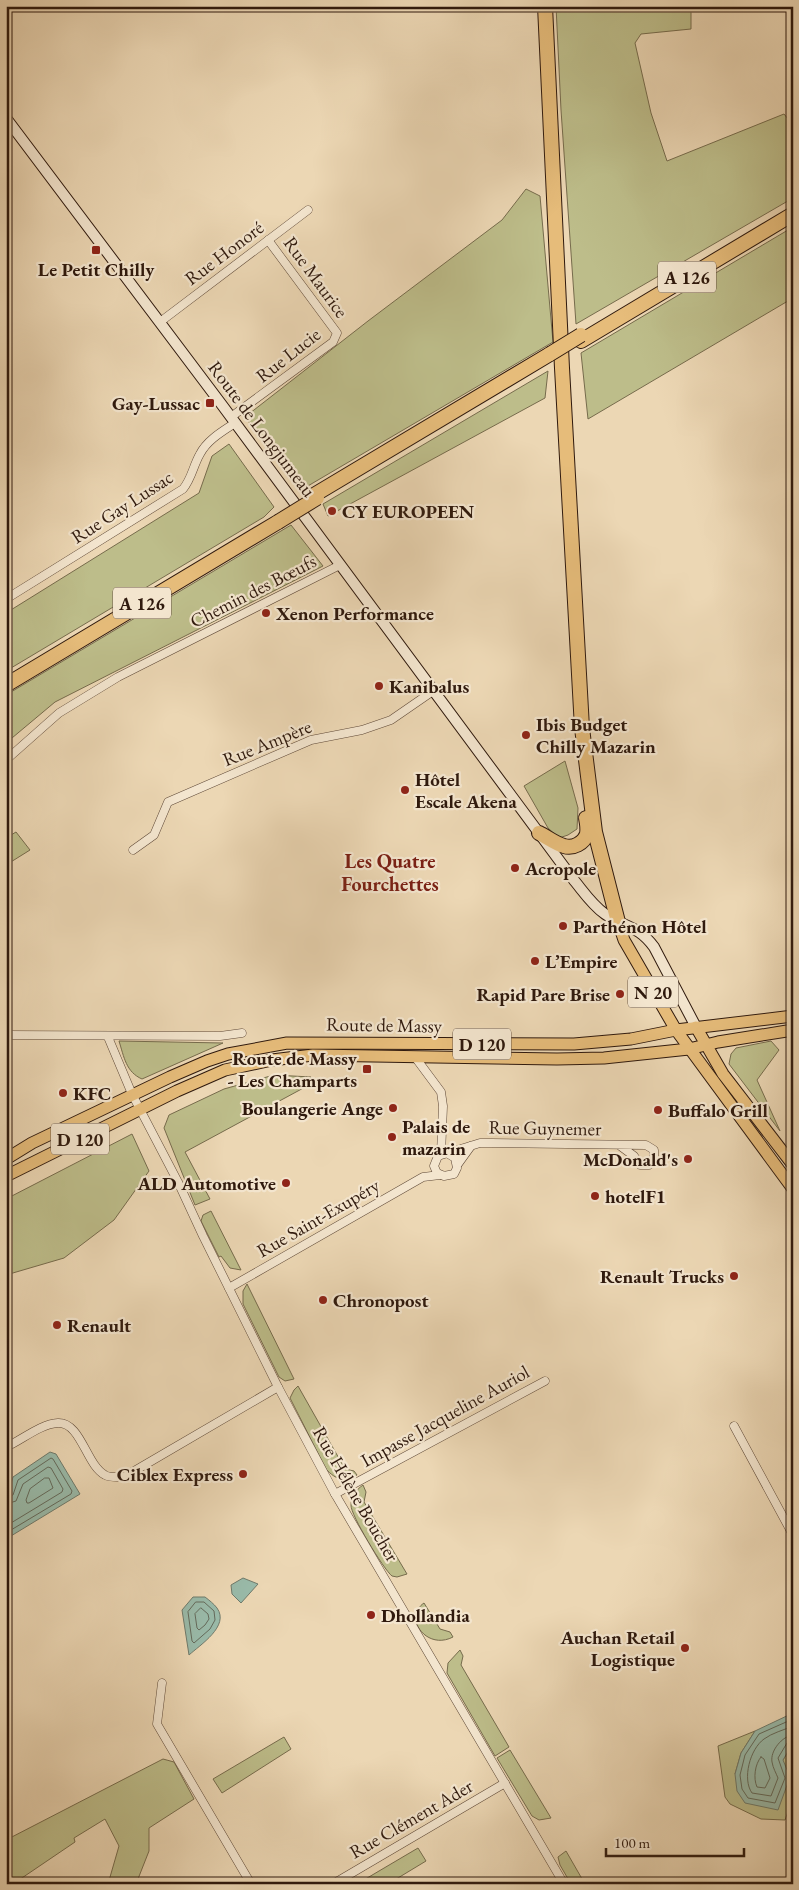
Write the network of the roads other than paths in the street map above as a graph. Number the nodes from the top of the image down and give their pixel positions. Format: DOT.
graph roads {
  1 [pos="545,6"];
  2 [pos="6,118"];
  3 [pos="793,209"];
  4 [pos="308,210"];
  5 [pos="793,214"];
  6 [pos="268,240"];
  7 [pos="160,322"];
  8 [pos="337,333"];
  9 [pos="581,338"];
  10 [pos="233,420"];
  11 [pos="277,520"];
  12 [pos="340,565"];
  13 [pos="6,599"];
  14 [pos="6,679"];
  15 [pos="6,685"];
  16 [pos="433,690"];
  17 [pos="6,760"];
  18 [pos="591,806"];
  19 [pos="539,833"];
  20 [pos="133,850"];
  21 [pos="618,922"];
  22 [pos="793,1016"];
  23 [pos="696,1027"];
  24 [pos="676,1030"];
  25 [pos="789,1032"];
  26 [pos="242,1033"];
  27 [pos="6,1035"];
  28 [pos="108,1036"];
  29 [pos="706,1045"];
  30 [pos="689,1048"];
  31 [pos="415,1057"];
  32 [pos="132,1094"];
  33 [pos="140,1109"];
  34 [pos="619,1145"];
  35 [pos="643,1145"];
  36 [pos="471,1146"];
  37 [pos="444,1154"];
  38 [pos="634,1156"];
  39 [pos="6,1159"];
  40 [pos="434,1163"];
  41 [pos="458,1164"];
  42 [pos="793,1165"];
  43 [pos="440,1175"];
  44 [pos="6,1176"];
  45 [pos="423,1177"];
  46 [pos="793,1189"];
  47 [pos="229,1288"];
  48 [pos="545,1381"];
  49 [pos="278,1387"];
  50 [pos="734,1426"];
  51 [pos="6,1447"];
  52 [pos="335,1494"];
  53 [pos="793,1535"];
  54 [pos="162,1683"];
  55 [pos="505,1783"];
  56 [pos="251,1884"];
  57 [pos="333,1884"];
  58 [pos="564,1884"];
  1 -- 18 [label="highway"];
  2 -- 7 [label="street, Route de Longjumeau"];
  3 -- 9 [label="highway, A 126"];
  4 -- 6 [label="street, Rue Honoré"];
  5 -- 9 [label="highway, A 126"];
  6 -- 7 [label="street, Rue Honoré"];
  6 -- 8 [label="street, Rue Maurice"];
  7 -- 10 [label="street, Route de Longjumeau"];
  8 -- 10 [label="street, Rue Lucie"];
  9 -- 11 [label="highway, A 126, bridge"];
  10 -- 12 [label="street, Route de Longjumeau"];
  10 -- 13 [label="street, Rue Gay Lussac"];
  11 -- 14 [label="highway, A 126"];
  11 -- 15 [label="highway, A 126"];
  12 -- 16 [label="street, Route de Longjumeau"];
  12 -- 17 [label="street, Chemin des Bœufs"];
  16 -- 19 [label="street, Route de Longjumeau"];
  16 -- 20 [label="street, Rue Ampère"];
  18 -- 19 [label="highway"];
  18 -- 21 [label="highway, N 20"];
  19 -- 21 [label="street, Route de Longjumeau"];
  21 -- 23 [label="street, N 20"];
  21 -- 24 [label="main road, N 20"];
  22 -- 23 [label="main road, Route de Massy / D 120"];
  23 -- 24 [label="main road, Route de Massy / D 120"];
  23 -- 29 [label="main road, N 20"];
  24 -- 30 [label="main road, N 20"];
  24 -- 32 [label="main road, Route de Massy / D 120"];
  25 -- 29 [label="main road, Route de Massy / D 120"];
  26 -- 28 [label="street"];
  27 -- 28 [label="street"];
  28 -- 32 [label="street"];
  29 -- 30 [label="main road, Route de Massy / D 120"];
  29 -- 42 [label="main road, N 20"];
  30 -- 31 [label="main road, Route de Massy / D 120"];
  30 -- 46 [label="main road, N 20"];
  31 -- 33 [label="main road, Route de Massy / D 120"];
  31 -- 37 [label="street"];
  32 -- 33 [label="street"];
  32 -- 39 [label="main road, Route de Massy / D 120"];
  33 -- 44 [label="main road, Route de Massy / D 120"];
  33 -- 47 [label="street, Rue Hélène Boucher"];
  34 -- 35 [label="street, Rue Guynemer"];
  34 -- 36 [label="street, Rue Guynemer"];
  34 -- 38 [label="street, Rue Guynemer"];
  35 -- 38 [label="street"];
  35 -- 38 [label="street, Rue Guynemer"];
  36 -- 37 [label="street, Rue Guynemer"];
  36 -- 41 [label="street, Rue Guynemer"];
  37 -- 40 [label="street"];
  37 -- 41 [label="street"];
  40 -- 43 [label="street"];
  40 -- 45 [label="street, Rue Saint-Exupéry"];
  41 -- 43 [label="street"];
  43 -- 45 [label="street, Rue Saint-Exupéry"];
  45 -- 47 [label="street, Rue Saint-Exupéry"];
  47 -- 49 [label="street, Rue Hélène Boucher"];
  48 -- 52 [label="street, Impasse Jacqueline Auriol"];
  49 -- 51 [label="street"];
  49 -- 52 [label="street, Rue Hélène Boucher"];
  50 -- 53 [label="street"];
  52 -- 55 [label="street, Rue Hélène Boucher"];
  54 -- 56 [label="street"];
  55 -- 57 [label="street, Rue Clément Ader"];
  55 -- 58 [label="street, Rue Hélène Boucher"];
}
